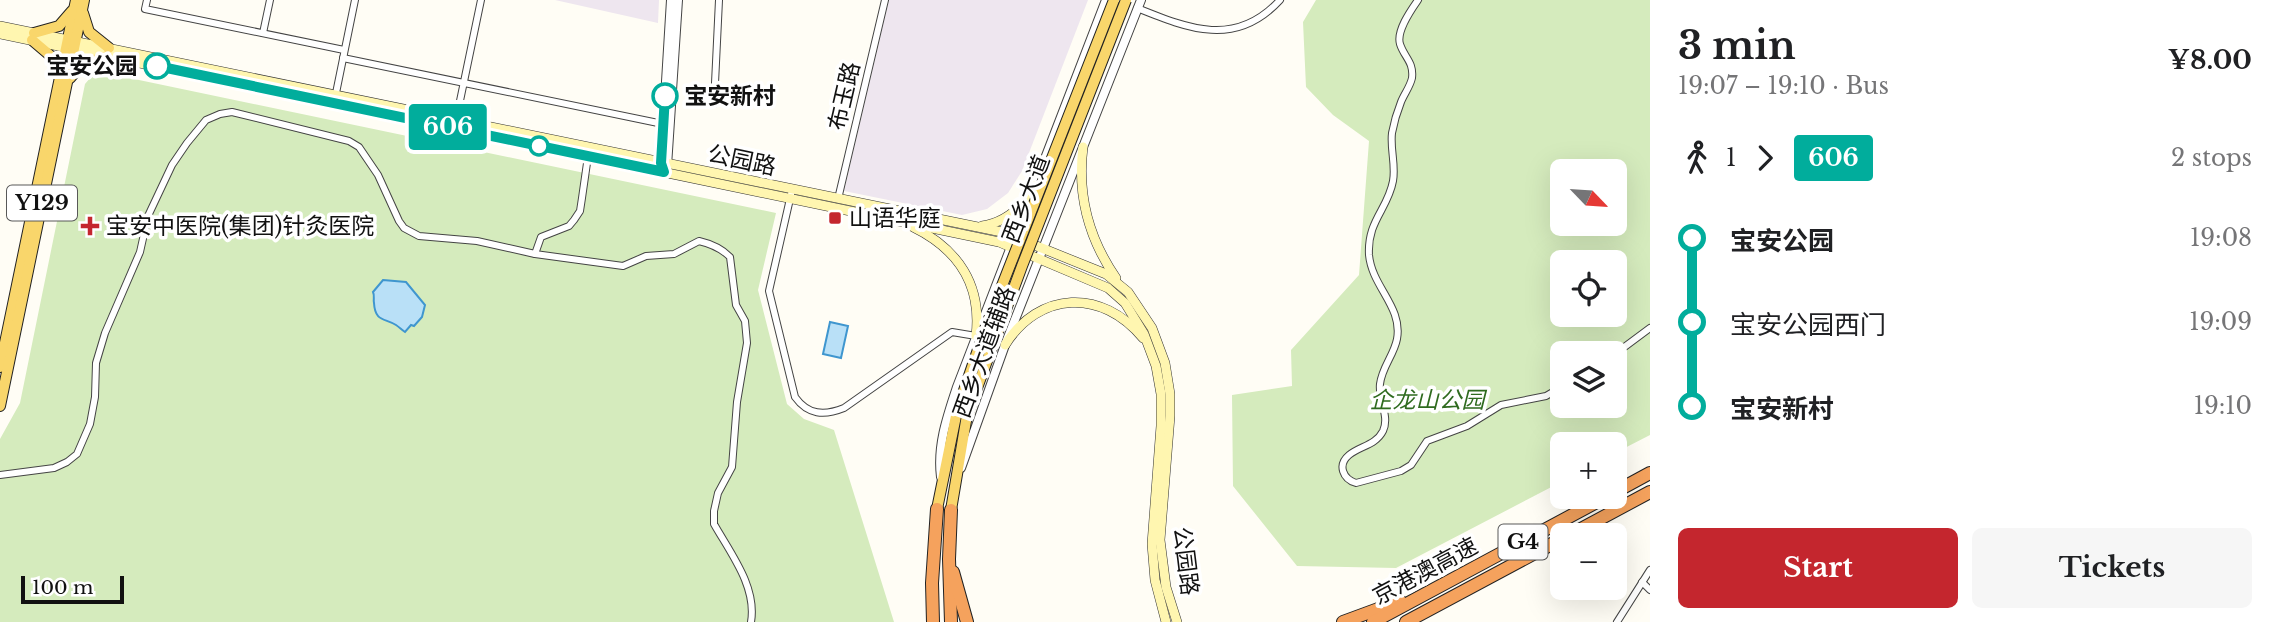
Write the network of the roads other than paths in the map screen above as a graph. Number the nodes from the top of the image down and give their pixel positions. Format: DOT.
graph roads {
  1 [pos="147,0"];
  2 [pos="270,0"];
  3 [pos="355,0"];
  4 [pos="481,0"];
  5 [pos="671,0"];
  6 [pos="678,0"];
  7 [pos="719,0"];
  8 [pos="885,0"];
  9 [pos="1106,0"];
  10 [pos="1114,0"];
  11 [pos="1126,0"];
  12 [pos="1280,0"];
  13 [pos="1418,0"];
  14 [pos="80,3"];
  15 [pos="1139,4"];
  16 [pos="0,26"];
  17 [pos="263,33"];
  18 [pos="0,34"];
  19 [pos="33,37"];
  20 [pos="71,44"];
  21 [pos="344,50"];
  22 [pos="108,52"];
  23 [pos="343,58"];
  24 [pos="63,83"];
  25 [pos="464,83"];
  26 [pos="334,99"];
  27 [pos="714,104"];
  28 [pos="456,120"];
  29 [pos="663,124"];
  30 [pos="1083,146"];
  31 [pos="588,156"];
  32 [pos="664,166"];
  33 [pos="1036,182"];
  34 [pos="1069,183"];
  35 [pos="791,194"];
  36 [pos="838,200"];
  37 [pos="902,221"];
  38 [pos="972,227"];
  39 [pos="1015,236"];
  40 [pos="1011,246"];
  41 [pos="1043,247"];
  42 [pos="535,254"];
  43 [pos="1039,257"];
  44 [pos="1122,285"];
  45 [pos="989,304"];
  46 [pos="1015,319"];
  47 [pos="1650,328"];
  48 [pos="976,336"];
  49 [pos="1004,345"];
  50 [pos="1627,345"];
  51 [pos="1149,346"];
  52 [pos="0,367"];
  53 [pos="1550,394"];
  54 [pos="0,406"];
  55 [pos="962,413"];
  56 [pos="1650,473"];
  57 [pos="0,475"];
  58 [pos="955,482"];
  59 [pos="942,484"];
  60 [pos="1627,485"];
  61 [pos="1650,492"];
  62 [pos="937,509"];
  63 [pos="1584,509"];
  64 [pos="951,510"];
  65 [pos="1592,523"];
  66 [pos="1550,545"];
  67 [pos="948,559"];
  68 [pos="1650,570"];
  69 [pos="1642,582"];
  70 [pos="1440,587"];
  71 [pos="1650,590"];
  72 [pos="751,622"];
  73 [pos="935,622"];
  74 [pos="951,622"];
  75 [pos="967,622"];
  76 [pos="1166,622"];
  77 [pos="1177,622"];
  78 [pos="1343,622"];
  79 [pos="1374,622"];
  80 [pos="1406,622"];
  81 [pos="1618,622"];
  1 -- 17 [label="street"];
  2 -- 17 [label="street"];
  3 -- 21 [label="street"];
  4 -- 25 [label="street"];
  5 -- 29 [label="street"];
  6 -- 32 [label="street"];
  7 -- 27 [label="street"];
  8 -- 36 [label="street, 布玉路"];
  9 -- 33 [label="street, 西乡大道辅路"];
  10 -- 55 [label="main road, 西乡大道, bridge"];
  11 -- 55 [label="main road, 西乡大道, bridge"];
  12 -- 15 [label="street"];
  13 -- 53 [label="street"];
  14 -- 19 [label="main road"];
  14 -- 20 [label="main road, Y129"];
  14 -- 22 [label="main road"];
  15 -- 30 [label="street, 西乡大道辅路"];
  16 -- 19 [label="main road, 公园路"];
  17 -- 21 [label="street"];
  18 -- 19 [label="main road, 公园路"];
  19 -- 20 [label="main road, 公园路"];
  19 -- 24 [label="main road"];
  20 -- 22 [label="main road, 公园路"];
  20 -- 24 [label="main road, Y129"];
  21 -- 23 [label="street"];
  22 -- 24 [label="main road"];
  22 -- 26 [label="main road, 公园路"];
  23 -- 25 [label="street"];
  23 -- 26 [label="street"];
  24 -- 52 [label="main road, Y129"];
  24 -- 54 [label="main road, Y129"];
  25 -- 28 [label="street"];
  25 -- 29 [label="street"];
  26 -- 28 [label="main road, 公园路"];
  26 -- 31 [label="main road, 公园路"];
  28 -- 32 [label="main road, 公园路"];
  29 -- 32 [label="street"];
  30 -- 34 [label="street, 西乡大道辅路"];
  30 -- 44 [label="main road"];
  31 -- 32 [label="main road, 公园路"];
  31 -- 42 [label="street"];
  32 -- 35 [label="main road, 公园路"];
  33 -- 34 [label="street"];
  33 -- 38 [label="main road"];
  33 -- 39 [label="street, 西乡大道辅路"];
  34 -- 41 [label="street, 西乡大道辅路"];
  35 -- 36 [label="main road, 公园路"];
  35 -- 37 [label="main road, 公园路"];
  35 -- 48 [label="street"];
  36 -- 38 [label="main road, 公园路"];
  37 -- 40 [label="main road, 公园路"];
  37 -- 48 [label="main road"];
  38 -- 39 [label="main road, 公园路"];
  39 -- 40 [label="street, 西乡大道辅路"];
  39 -- 41 [label="main road, 公园路"];
  40 -- 43 [label="main road, 公园路"];
  40 -- 45 [label="street, 西乡大道辅路"];
  41 -- 43 [label="street, 西乡大道辅路"];
  41 -- 44 [label="main road, 公园路"];
  42 -- 57 [label="street"];
  42 -- 72 [label="street"];
  43 -- 46 [label="street, 西乡大道辅路"];
  43 -- 51 [label="main road, 公园路"];
  44 -- 77 [label="main road, 公园路"];
  45 -- 46 [label="street"];
  45 -- 48 [label="street, 西乡大道辅路"];
  46 -- 49 [label="street, 西乡大道辅路"];
  47 -- 50 [label="street"];
  48 -- 59 [label="street, 西乡大道辅路"];
  49 -- 51 [label="main road"];
  49 -- 58 [label="street, 西乡大道辅路"];
  51 -- 76 [label="main road, 公园路"];
  55 -- 58 [label="main road"];
  55 -- 59 [label="main road"];
  56 -- 60 [label="highway"];
  58 -- 64 [label="main road"];
  59 -- 62 [label="main road"];
  61 -- 65 [label="highway, G4"];
  62 -- 73 [label="highway"];
  63 -- 70 [label="highway, 京港澳高速 / G4"];
  64 -- 67 [label="highway"];
  66 -- 80 [label="highway, 京港澳高速 / G4"];
  67 -- 74 [label="highway"];
  67 -- 75 [label="highway"];
  68 -- 69 [label="street"];
  69 -- 71 [label="street"];
  69 -- 81 [label="street"];
  70 -- 78 [label="highway"];
  70 -- 79 [label="highway, 京港澳高速 / G4"];
}
